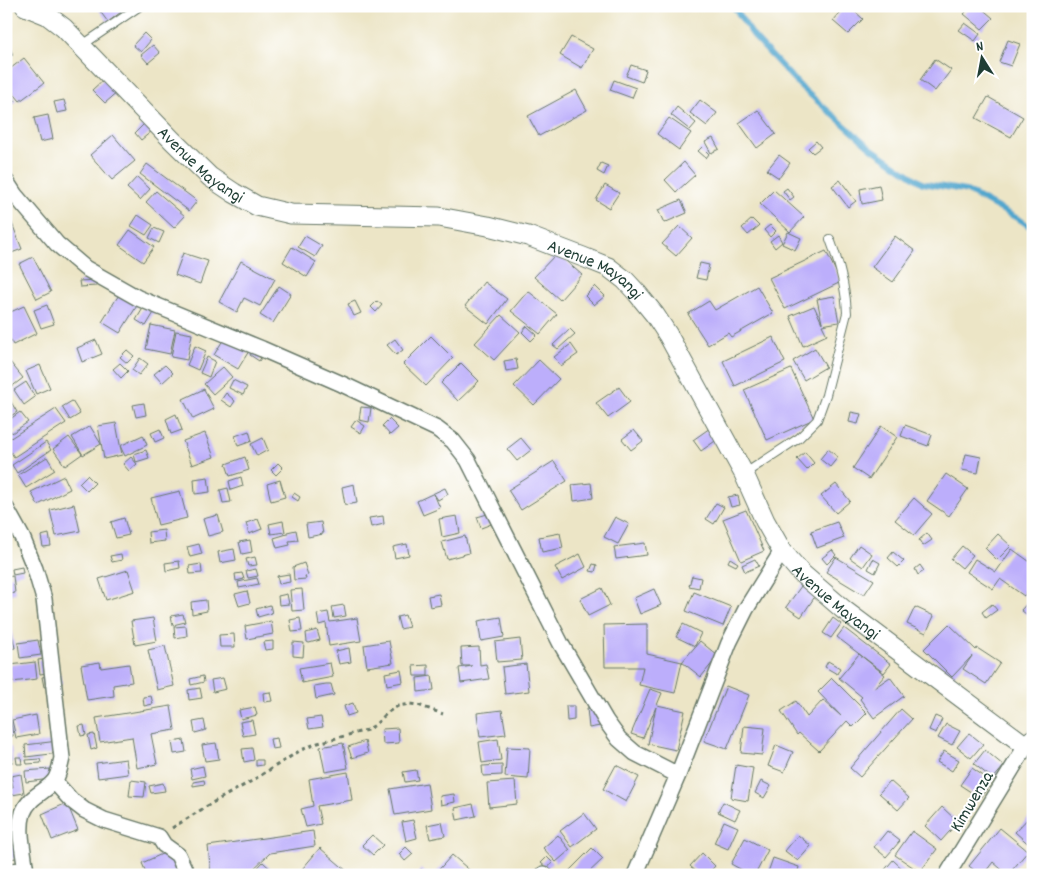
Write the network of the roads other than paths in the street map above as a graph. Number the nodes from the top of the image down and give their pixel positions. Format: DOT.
graph roads {
  1 [pos="25,6"];
  2 [pos="140,6"];
  3 [pos="81,46"];
  4 [pos="6,181"];
  5 [pos="830,239"];
  6 [pos="744,474"];
  7 [pos="6,508"];
  8 [pos="782,551"];
  9 [pos="1029,742"];
  10 [pos="678,775"];
  11 [pos="54,781"];
  12 [pos="6,872"];
  13 [pos="26,872"];
  14 [pos="187,875"];
  15 [pos="634,875"];
  16 [pos="948,875"];
  1 -- 3 [label="street, Avenue Mayangi"];
  2 -- 3 [label="lane"];
  3 -- 6 [label="street, Avenue Mayangi"];
  4 -- 10 [label="street"];
  5 -- 6 [label="lane"];
  6 -- 8 [label="street, Avenue Mayangi"];
  7 -- 11 [label="street"];
  8 -- 9 [label="street, Avenue Mayangi"];
  8 -- 10 [label="street"];
  9 -- 16 [label="street, Kimwenza"];
  10 -- 15 [label="street"];
  11 -- 13 [label="street"];
  11 -- 14 [label="street"];
  12 -- 13 [label="street"];
}
